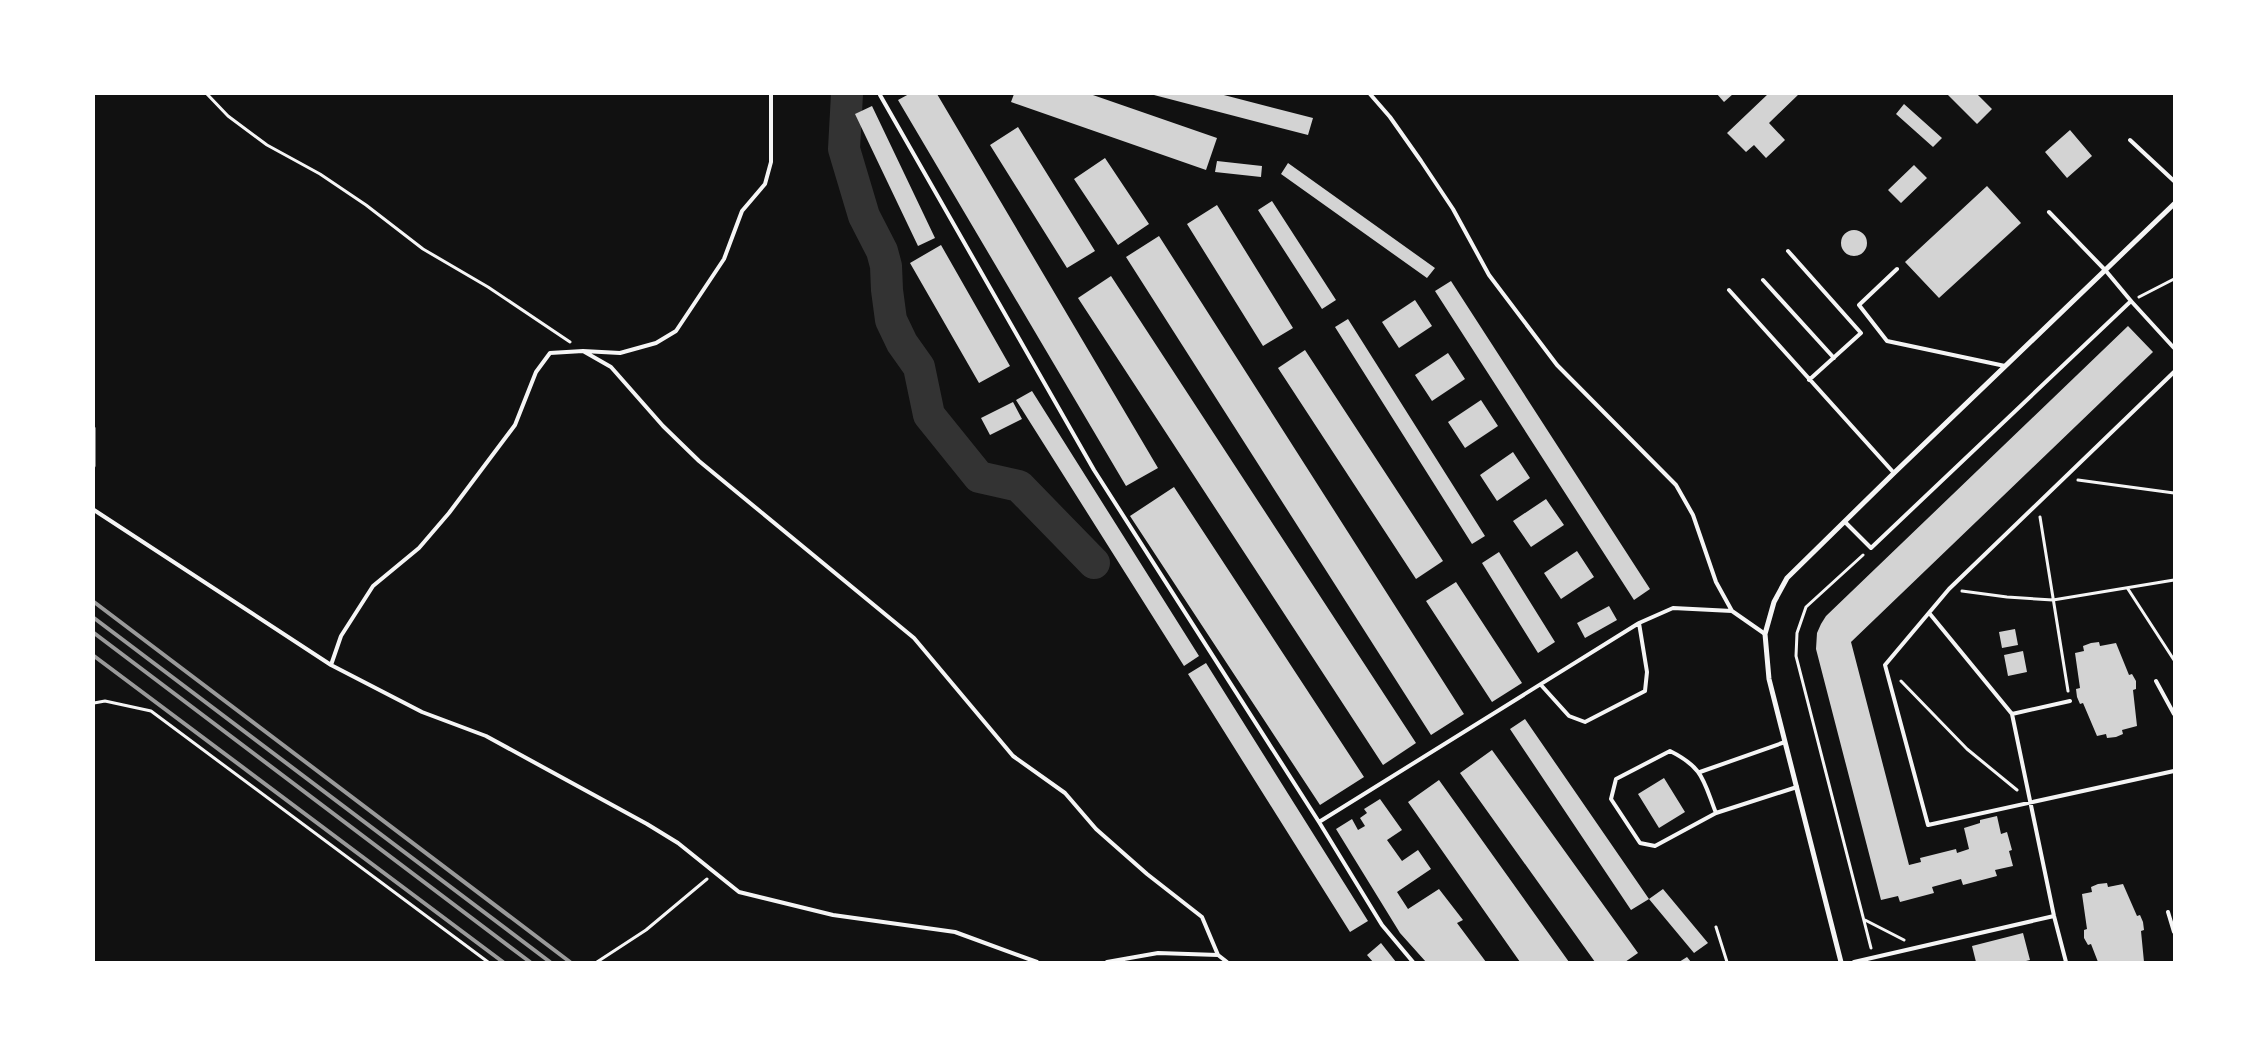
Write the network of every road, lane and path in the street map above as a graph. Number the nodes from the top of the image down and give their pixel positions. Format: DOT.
graph roads {
  1 [pos="207,94"];
  2 [pos="771,94"];
  3 [pos="1370,94"];
  4 [pos="880,95"];
  5 [pos="2130,140"];
  6 [pos="2174,181"];
  7 [pos="2174,204"];
  8 [pos="2049,212"];
  9 [pos="1788,251"];
  10 [pos="1897,269"];
  11 [pos="2106,271"];
  12 [pos="2174,279"];
  13 [pos="1763,280"];
  14 [pos="1728,290"];
  15 [pos="2131,301"];
  16 [pos="2174,348"];
  17 [pos="583,351"];
  18 [pos="1834,358"];
  19 [pos="2005,366"];
  20 [pos="2174,372"];
  21 [pos="1809,380"];
  22 [pos="94,428"];
  23 [pos="94,466"];
  24 [pos="1894,473"];
  25 [pos="2065,478"];
  26 [pos="2174,494"];
  27 [pos="2038,504"];
  28 [pos="94,510"];
  29 [pos="1845,522"];
  30 [pos="1871,548"];
  31 [pos="2174,580"];
  32 [pos="1949,589"];
  33 [pos="2128,589"];
  34 [pos="2053,600"];
  35 [pos="1732,611"];
  36 [pos="1930,614"];
  37 [pos="1640,624"];
  38 [pos="1765,634"];
  39 [pos="2174,660"];
  40 [pos="331,665"];
  41 [pos="1885,665"];
  42 [pos="2156,681"];
  43 [pos="1540,685"];
  44 [pos="2070,701"];
  45 [pos="94,703"];
  46 [pos="2012,714"];
  47 [pos="2174,714"];
  48 [pos="1785,742"];
  49 [pos="2174,771"];
  50 [pos="1700,772"];
  51 [pos="1796,787"];
  52 [pos="2031,802"];
  53 [pos="1716,813"];
  54 [pos="1319,822"];
  55 [pos="716,873"];
  56 [pos="2168,912"];
  57 [pos="2054,916"];
  58 [pos="1864,920"];
  59 [pos="1716,926"];
  60 [pos="2174,932"];
  61 [pos="1918,947"];
  62 [pos="1218,955"];
  63 [pos="1874,957"];
  64 [pos="488,962"];
  65 [pos="597,962"];
  66 [pos="1037,962"];
  67 [pos="1107,962"];
  68 [pos="1227,962"];
  69 [pos="1412,962"];
  70 [pos="1727,962"];
  71 [pos="1841,962"];
  72 [pos="1854,962"];
  73 [pos="2066,962"];
  1 -- 17 [label="path"];
  2 -- 17 [label="lane"];
  3 -- 35 [label="lane"];
  4 -- 54 [label="lane"];
  5 -- 6 [label="lane"];
  7 -- 11 [label="street"];
  8 -- 11 [label="lane"];
  9 -- 18 [label="lane"];
  10 -- 19 [label="lane"];
  11 -- 15 [label="lane"];
  11 -- 19 [label="street"];
  12 -- 15 [label="path"];
  13 -- 18 [label="lane"];
  14 -- 21 [label="lane"];
  15 -- 16 [label="lane"];
  15 -- 30 [label="lane"];
  17 -- 40 [label="lane"];
  17 -- 62 [label="lane"];
  18 -- 21 [label="lane"];
  19 -- 24 [label="street"];
  20 -- 25 [label="lane"];
  21 -- 24 [label="lane"];
  22 -- 23 [label="path"];
  24 -- 29 [label="street"];
  25 -- 26 [label="path"];
  25 -- 27 [label="lane"];
  27 -- 32 [label="lane"];
  27 -- 34 [label="path"];
  28 -- 40 [label="lane"];
  29 -- 30 [label="lane"];
  29 -- 38 [label="street"];
  30 -- 58 [label="path"];
  31 -- 33 [label="path"];
  32 -- 34 [label="path"];
  32 -- 36 [label="lane"];
  33 -- 34 [label="path"];
  33 -- 39 [label="path"];
  34 -- 44 [label="path"];
  35 -- 37 [label="lane"];
  35 -- 38 [label="lane"];
  36 -- 41 [label="lane"];
  36 -- 46 [label="lane"];
  37 -- 43 [label="lane"];
  37 -- 43 [label="lane"];
  38 -- 48 [label="street"];
  40 -- 55 [label="lane"];
  41 -- 52 [label="path"];
  41 -- 52 [label="lane"];
  42 -- 47 [label="lane"];
  43 -- 54 [label="lane"];
  44 -- 46 [label="lane"];
  45 -- 64 [label="path"];
  46 -- 52 [label="lane"];
  48 -- 50 [label="lane"];
  48 -- 51 [label="street"];
  49 -- 52 [label="lane"];
  50 -- 53 [label="lane"];
  50 -- 53 [label="lane"];
  51 -- 53 [label="lane"];
  51 -- 71 [label="street"];
  52 -- 57 [label="lane"];
  54 -- 69 [label="lane"];
  55 -- 65 [label="path"];
  55 -- 66 [label="lane"];
  56 -- 60 [label="lane"];
  57 -- 61 [label="lane"];
  57 -- 73 [label="lane"];
  58 -- 61 [label="path"];
  58 -- 63 [label="path"];
  59 -- 70 [label="path"];
  61 -- 63 [label="lane"];
  62 -- 67 [label="lane"];
  62 -- 68 [label="lane"];
  63 -- 72 [label="lane"];
}
